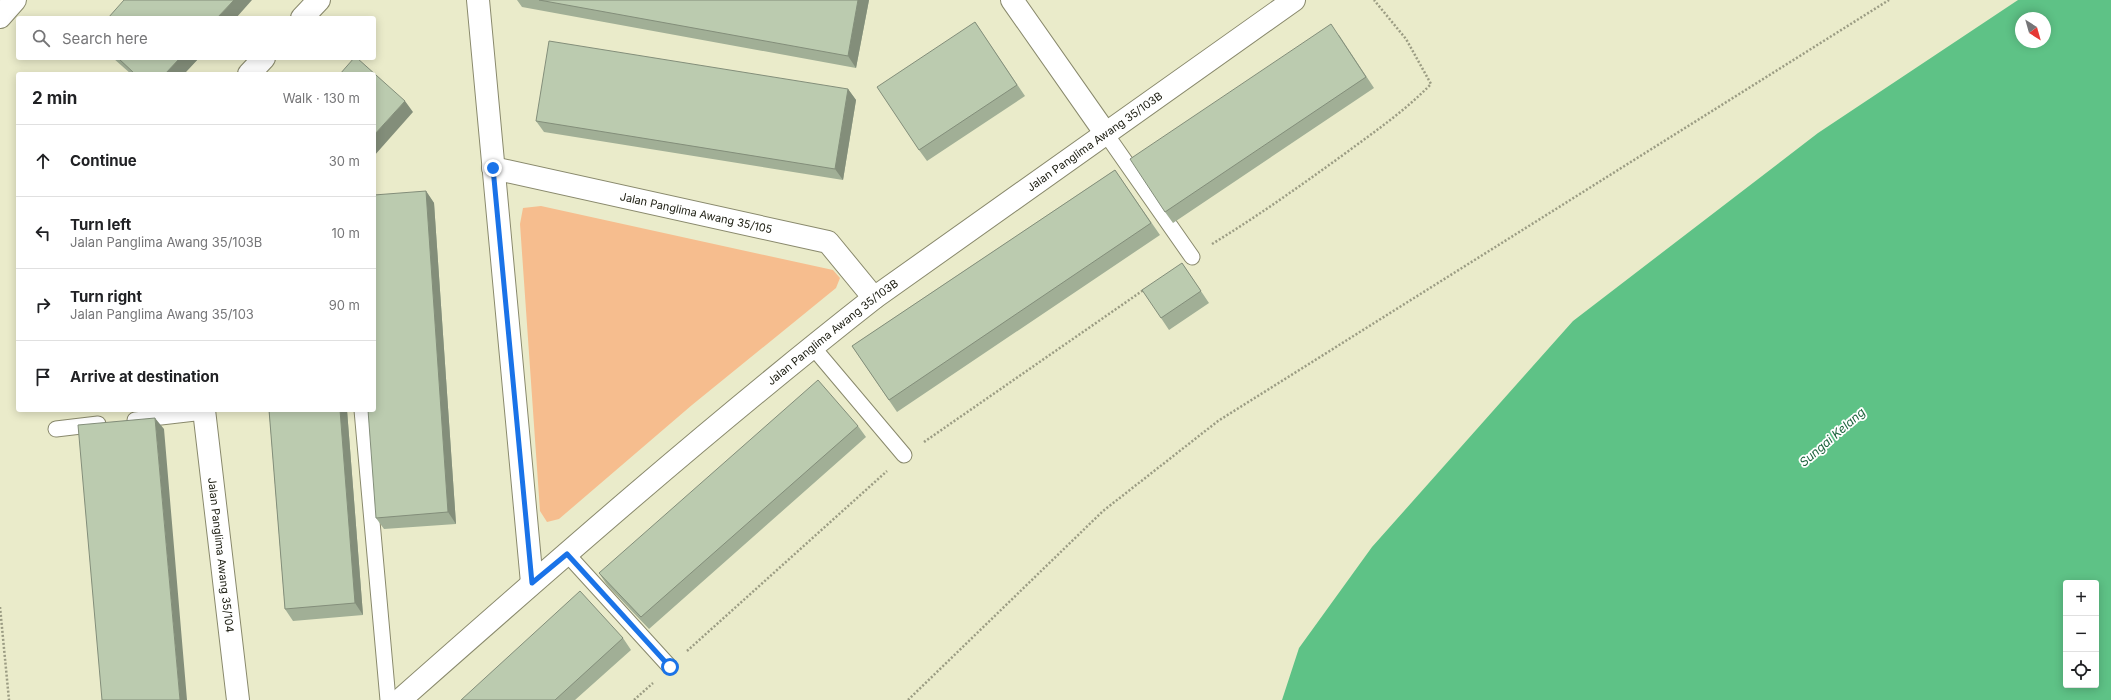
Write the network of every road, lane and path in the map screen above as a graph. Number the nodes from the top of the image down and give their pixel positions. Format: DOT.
graph roads {
  1 [pos="15,0"];
  2 [pos="319,0"];
  3 [pos="478,0"];
  4 [pos="1012,0"];
  5 [pos="1294,0"];
  6 [pos="1374,0"];
  7 [pos="1889,0"];
  8 [pos="304,16"];
  9 [pos="0,17"];
  10 [pos="262,60"];
  11 [pos="251,72"];
  12 [pos="1106,134"];
  13 [pos="493,168"];
  14 [pos="1192,257"];
  15 [pos="1146,288"];
  16 [pos="874,298"];
  17 [pos="812,346"];
  18 [pos="196,412"];
  19 [pos="204,412"];
  20 [pos="362,412"];
  21 [pos="56,429"];
  22 [pos="904,455"];
  23 [pos="567,554"];
  24 [pos="532,583"];
  25 [pos="0,607"];
  26 [pos="670,667"];
  27 [pos="9,700"];
  28 [pos="238,700"];
  29 [pos="388,700"];
  30 [pos="400,700"];
  31 [pos="634,700"];
  32 [pos="908,700"];
  1 -- 9 [label="street"];
  2 -- 8 [label="street"];
  3 -- 13 [label="street"];
  4 -- 12 [label="street"];
  5 -- 12 [label="street, Jalan Panglima Awang 35/103B"];
  6 -- 14 [label="path"];
  7 -- 32 [label="path"];
  10 -- 11 [label="street"];
  12 -- 14 [label="lane"];
  12 -- 16 [label="street, Jalan Panglima Awang 35/103B"];
  13 -- 16 [label="street, Jalan Panglima Awang 35/105"];
  13 -- 24 [label="street"];
  15 -- 22 [label="path"];
  16 -- 17 [label="street, Jalan Panglima Awang 35/103B"];
  17 -- 22 [label="lane"];
  17 -- 23 [label="street, Jalan Panglima Awang 35/103B"];
  18 -- 21 [label="lane"];
  19 -- 28 [label="street, Jalan Panglima Awang 35/104"];
  20 -- 29 [label="lane"];
  22 -- 26 [label="path"];
  23 -- 24 [label="street, Jalan Panglima Awang 35/103B"];
  23 -- 26 [label="lane"];
  24 -- 30 [label="street, Jalan Panglima Awang 35/103B"];
  25 -- 27 [label="path"];
  26 -- 31 [label="path"];
}
